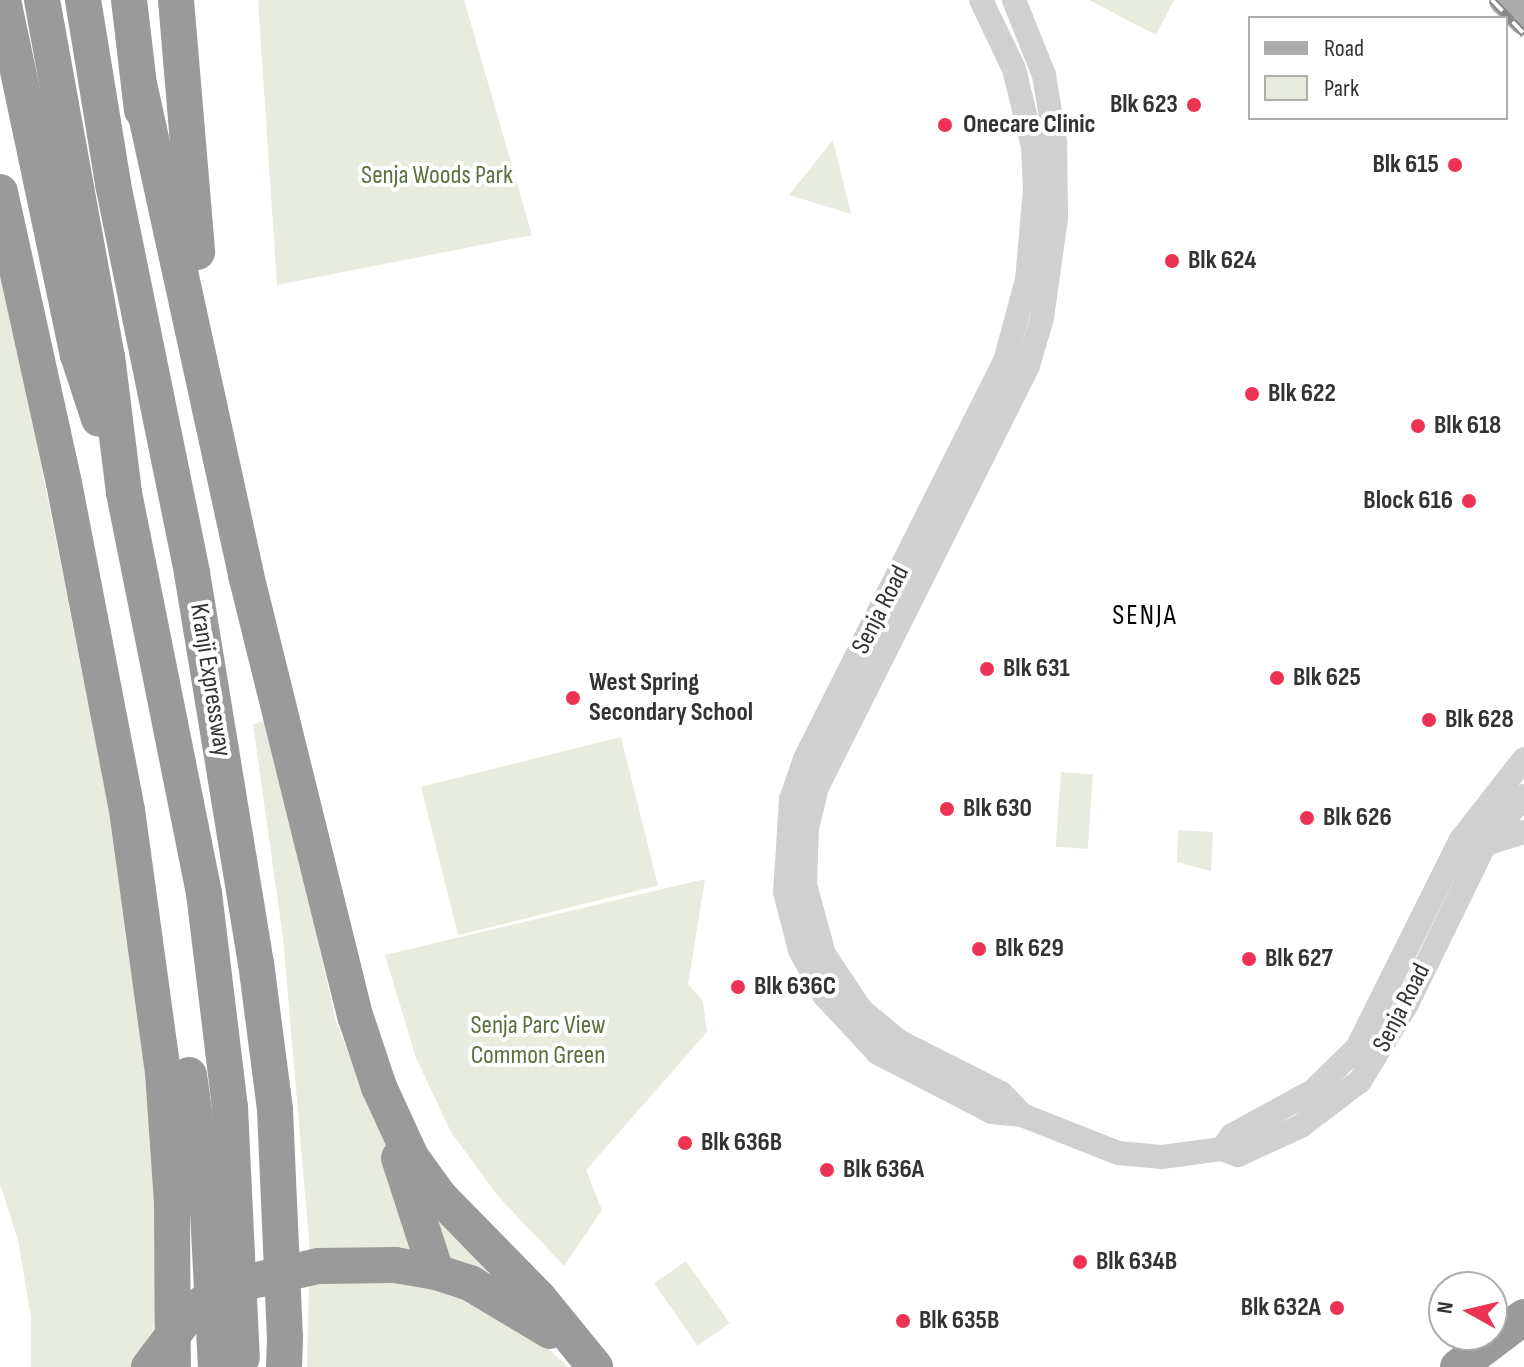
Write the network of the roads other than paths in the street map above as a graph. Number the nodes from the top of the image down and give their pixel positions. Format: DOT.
graph roads {
  1 [pos="3,0"];
  2 [pos="42,0"];
  3 [pos="83,0"];
  4 [pos="129,0"];
  5 [pos="176,0"];
  6 [pos="981,0"];
  7 [pos="1014,0"];
  8 [pos="1504,0"];
  9 [pos="1524,20"];
  10 [pos="140,88"];
  11 [pos="0,192"];
  12 [pos="214,421"];
  13 [pos="173,478"];
  14 [pos="124,493"];
  15 [pos="1524,759"];
  16 [pos="1524,796"];
  17 [pos="1524,832"];
  18 [pos="1485,844"];
  19 [pos="1396,999"];
  20 [pos="176,1074"];
  21 [pos="379,1087"];
  22 [pos="1022,1115"];
  23 [pos="436,1272"];
  24 [pos="1524,1317"];
  25 [pos="284,1352"];
  26 [pos="233,1364"];
  27 [pos="594,1366"];
  28 [pos="149,1367"];
  29 [pos="173,1367"];
  30 [pos="1458,1367"];
  1 -- 14 [label="highway"];
  2 -- 14 [label="highway"];
  3 -- 13 [label="highway, Kranji Expressway"];
  4 -- 10 [label="highway"];
  5 -- 12 [label="highway"];
  6 -- 22 [label="street, Senja Road"];
  7 -- 22 [label="street, Senja Road"];
  8 -- 9 [label="main road"];
  10 -- 12 [label="highway"];
  10 -- 13 [label="highway"];
  11 -- 20 [label="highway"];
  12 -- 21 [label="highway"];
  13 -- 25 [label="highway, Kranji Expressway, bridge"];
  14 -- 26 [label="highway, Kranji Expressway, bridge"];
  15 -- 19 [label="street, Senja Road"];
  16 -- 18 [label="street, Senja Road"];
  17 -- 18 [label="street"];
  18 -- 19 [label="street, Senja Road"];
  19 -- 22 [label="street, Senja Road"];
  20 -- 26 [label="highway, bridge"];
  20 -- 29 [label="highway, bridge"];
  21 -- 23 [label="highway"];
  21 -- 27 [label="highway"];
  23 -- 27 [label="highway"];
  23 -- 28 [label="highway"];
  24 -- 30 [label="highway"];
}
